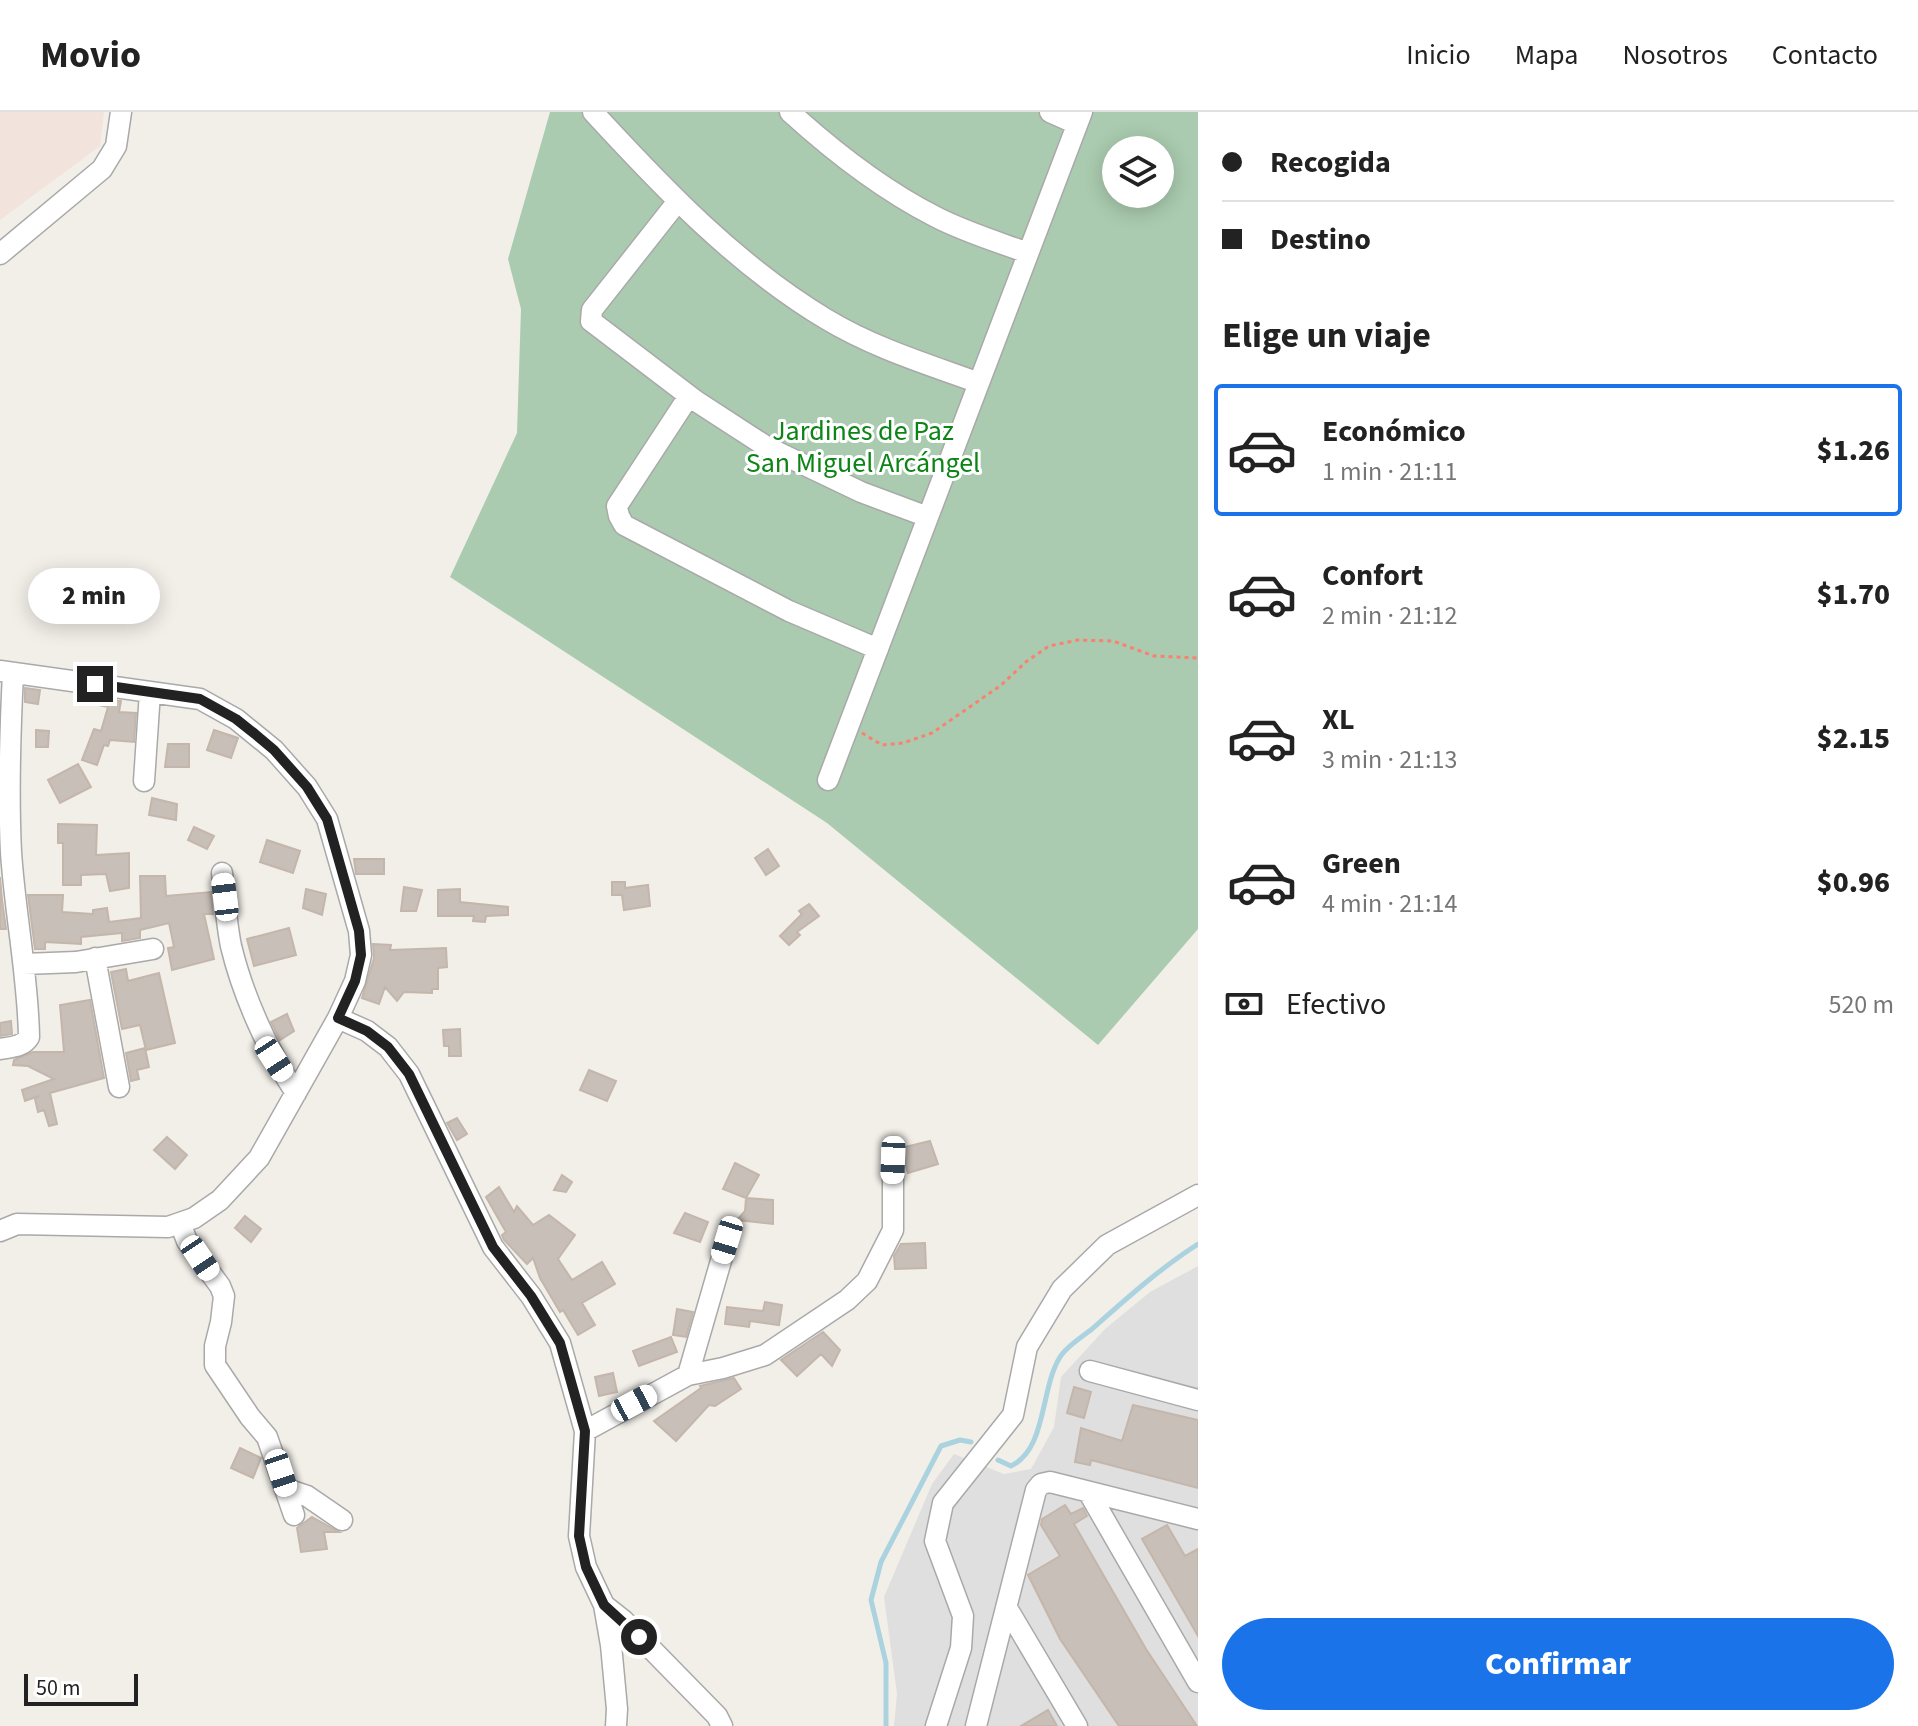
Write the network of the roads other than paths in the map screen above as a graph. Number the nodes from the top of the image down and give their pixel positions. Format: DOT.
graph roads {
  1 [pos="121,112"];
  2 [pos="593,112"];
  3 [pos="790,112"];
  4 [pos="1050,112"];
  5 [pos="1081,115"];
  6 [pos="678,201"];
  7 [pos="1028,253"];
  8 [pos="0,254"];
  9 [pos="979,383"];
  10 [pos="689,396"];
  11 [pos="928,517"];
  12 [pos="878,649"];
  13 [pos="6,672"];
  14 [pos="150,692"];
  15 [pos="828,780"];
  16 [pos="144,781"];
  17 [pos="222,873"];
  18 [pos="10,939"];
  19 [pos="153,949"];
  20 [pos="95,958"];
  21 [pos="24,964"];
  22 [pos="338,1018"];
  23 [pos="0,1049"];
  24 [pos="119,1087"];
  25 [pos="296,1093"];
  26 [pos="893,1160"];
  27 [pos="1198,1195"];
  28 [pos="180,1223"];
  29 [pos="0,1231"];
  30 [pos="727,1240"];
  31 [pos="1090,1371"];
  32 [pos="688,1375"];
  33 [pos="1198,1400"];
  34 [pos="585,1431"];
  35 [pos="286,1489"];
  36 [pos="1089,1493"];
  37 [pos="294,1515"];
  38 [pos="1198,1519"];
  39 [pos="342,1520"];
  40 [pos="604,1605"];
  41 [pos="1007,1608"];
  42 [pos="1198,1682"];
  43 [pos="616,1726"];
  44 [pos="722,1726"];
  45 [pos="936,1726"];
  46 [pos="976,1726"];
  47 [pos="1077,1726"];
  1 -- 8 [label="street"];
  2 -- 6 [label="street"];
  3 -- 7 [label="street"];
  4 -- 5 [label="street"];
  5 -- 7 [label="street"];
  6 -- 9 [label="street"];
  6 -- 10 [label="street"];
  7 -- 9 [label="street"];
  9 -- 11 [label="street"];
  10 -- 11 [label="street"];
  10 -- 12 [label="street"];
  11 -- 12 [label="street"];
  12 -- 15 [label="street"];
  13 -- 14 [label="street"];
  13 -- 18 [label="street"];
  14 -- 16 [label="street"];
  14 -- 22 [label="street"];
  17 -- 25 [label="street"];
  18 -- 21 [label="street"];
  19 -- 20 [label="street"];
  20 -- 21 [label="street"];
  20 -- 24 [label="street"];
  21 -- 23 [label="street"];
  22 -- 25 [label="street"];
  22 -- 34 [label="street"];
  25 -- 28 [label="street"];
  26 -- 32 [label="street"];
  27 -- 45 [label="street"];
  28 -- 29 [label="street"];
  28 -- 35 [label="street"];
  30 -- 32 [label="street"];
  31 -- 33 [label="street"];
  32 -- 34 [label="street"];
  34 -- 40 [label="street"];
  35 -- 37 [label="street"];
  35 -- 39 [label="street"];
  36 -- 38 [label="street"];
  36 -- 41 [label="street"];
  36 -- 42 [label="street"];
  40 -- 43 [label="street"];
  40 -- 44 [label="street"];
  41 -- 46 [label="street"];
  41 -- 47 [label="street"];
}
